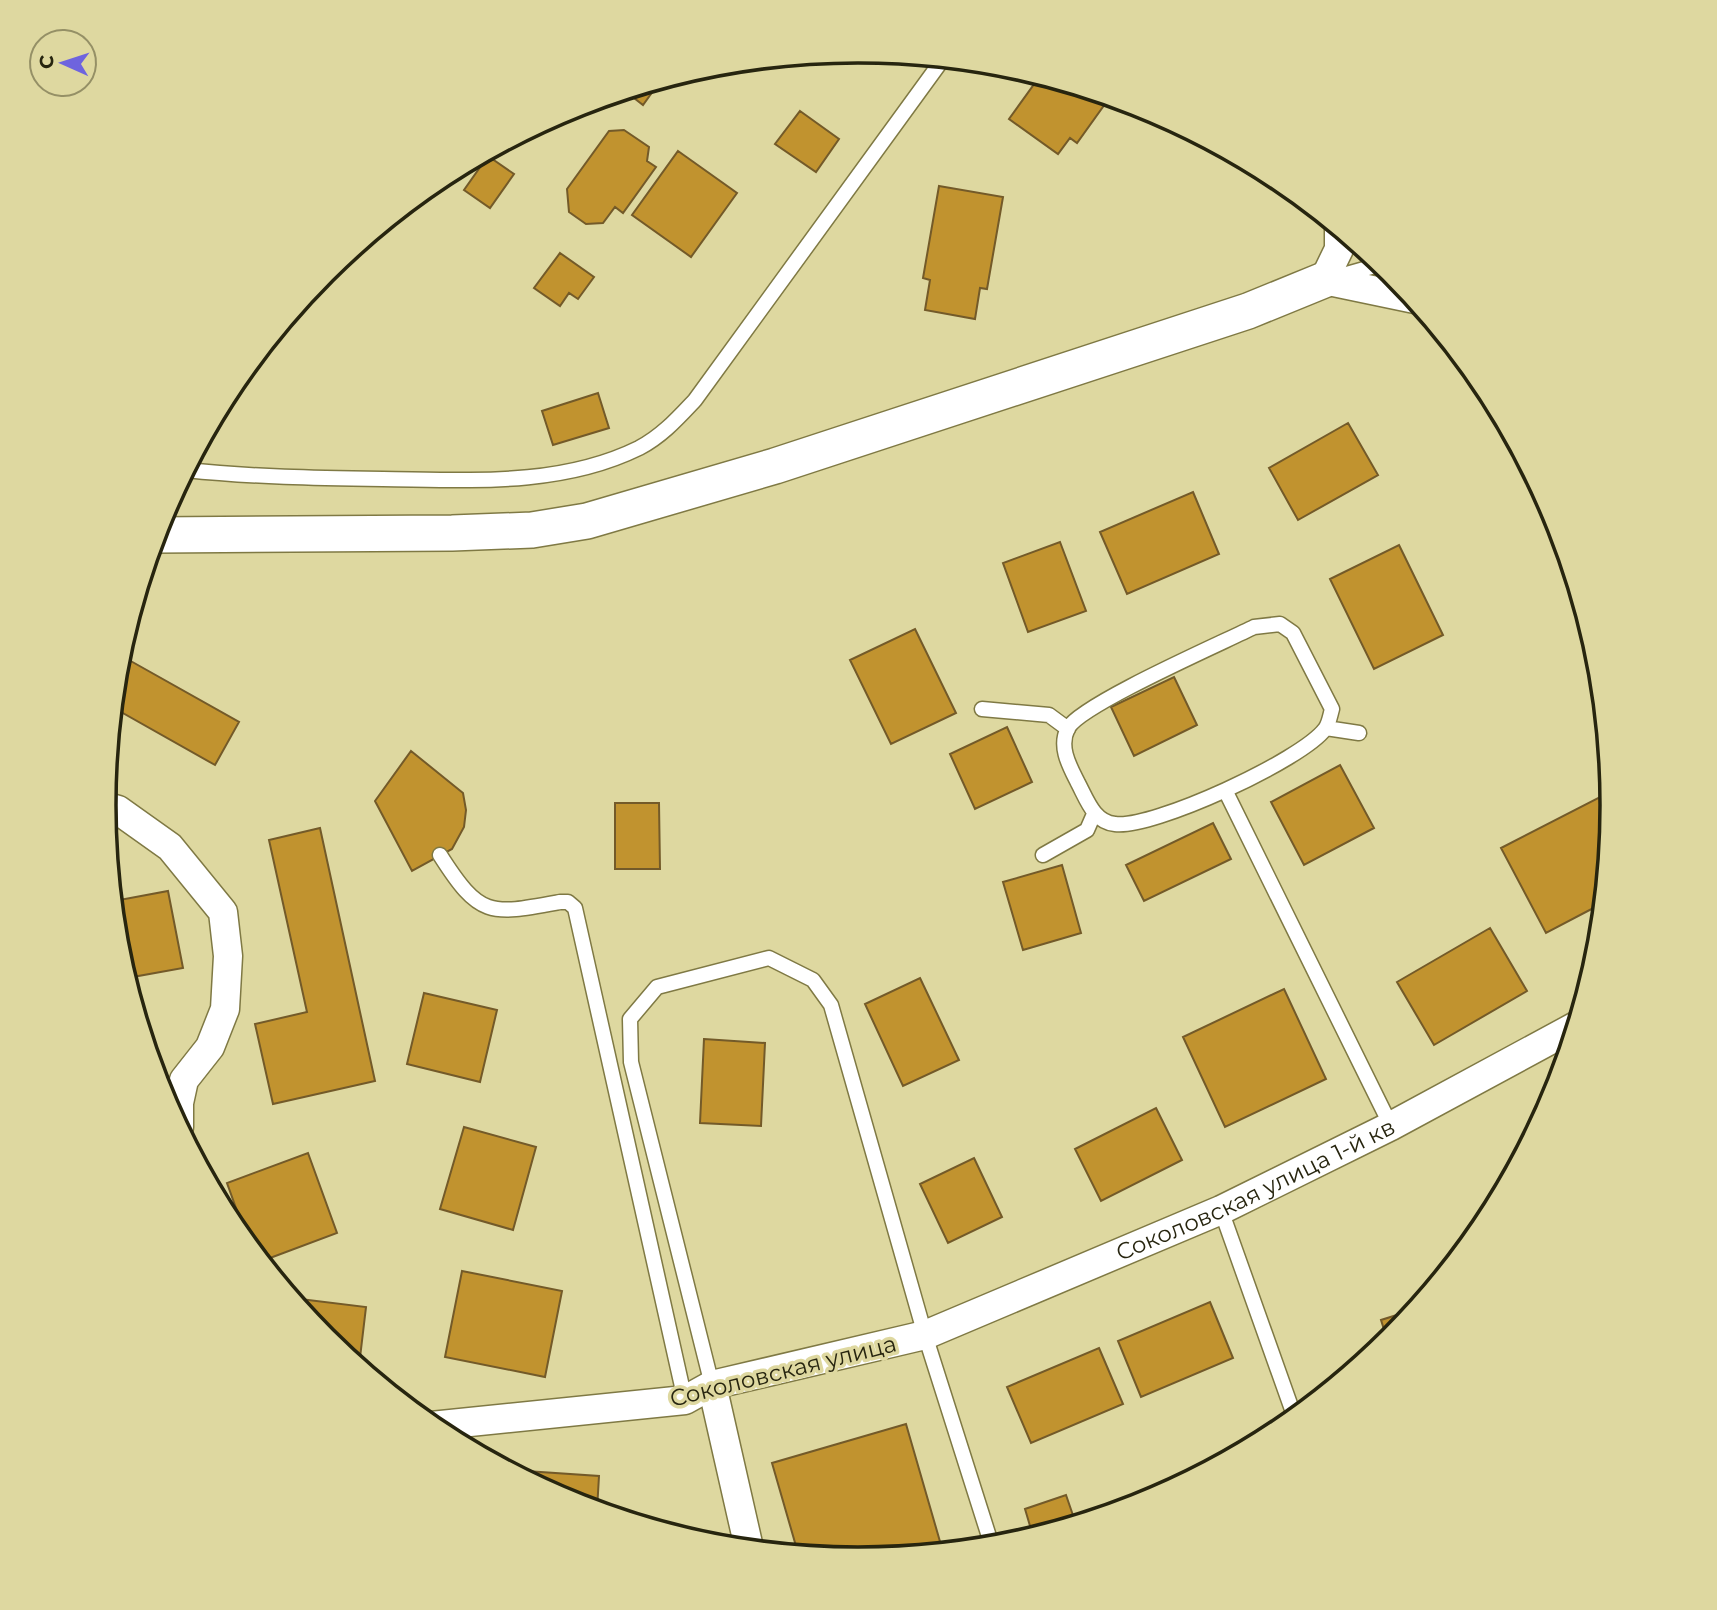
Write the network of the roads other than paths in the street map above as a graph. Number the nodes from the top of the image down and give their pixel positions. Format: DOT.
graph roads {
  1 [pos="937,67"];
  2 [pos="1339,240"];
  3 [pos="1370,267"];
  4 [pos="1324,280"];
  5 [pos="1397,295"];
  6 [pos="196,471"];
  7 [pos="168,535"];
  8 [pos="982,709"];
  9 [pos="1326,728"];
  10 [pos="1068,729"];
  11 [pos="1359,733"];
  12 [pos="1226,792"];
  13 [pos="116,809"];
  14 [pos="1094,814"];
  15 [pos="440,855"];
  16 [pos="1043,855"];
  17 [pos="1565,1032"];
  18 [pos="179,1102"];
  19 [pos="1391,1126"];
  20 [pos="1221,1210"];
  21 [pos="925,1335"];
  22 [pos="712,1385"];
  23 [pos="685,1400"];
  24 [pos="1291,1407"];
  25 [pos="449,1424"];
  26 [pos="989,1535"];
  27 [pos="747,1538"];
  1 -- 6 [label="lane"];
  2 -- 4 [label="street"];
  3 -- 4 [label="lane"];
  4 -- 5 [label="street"];
  4 -- 7 [label="street"];
  8 -- 10 [label="lane"];
  9 -- 10 [label="lane"];
  9 -- 11 [label="lane"];
  9 -- 12 [label="lane"];
  10 -- 14 [label="lane"];
  12 -- 14 [label="lane"];
  12 -- 19 [label="lane"];
  13 -- 18 [label="street"];
  14 -- 16 [label="lane"];
  15 -- 23 [label="lane"];
  17 -- 19 [label="street, Соколовская улица 1-й кв"];
  19 -- 20 [label="street, Соколовская улица 1-й кв"];
  20 -- 21 [label="street, Соколовская улица 1-й кв"];
  20 -- 24 [label="lane"];
  21 -- 22 [label="street, Соколовская улица"];
  21 -- 22 [label="lane"];
  21 -- 26 [label="lane"];
  22 -- 23 [label="street, Соколовская улица"];
  22 -- 27 [label="street"];
  23 -- 25 [label="street, Соколовская улица"];
}
